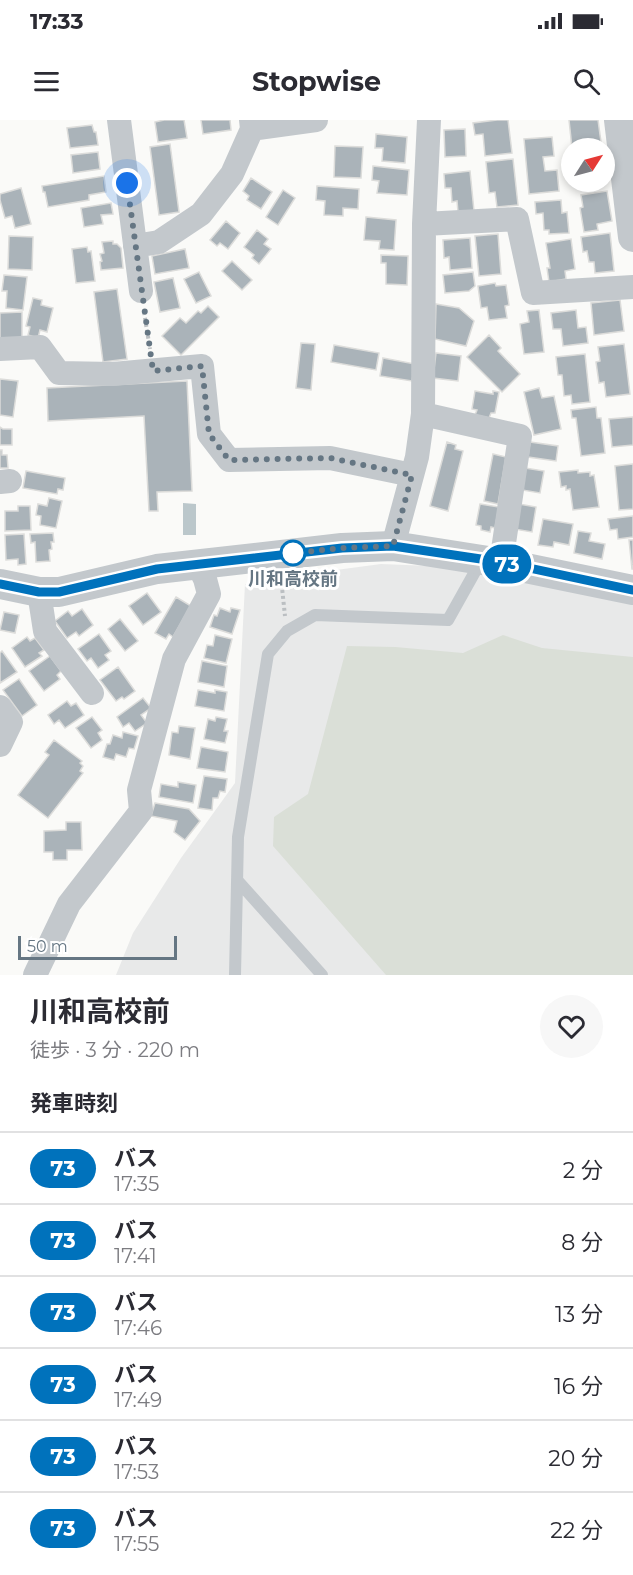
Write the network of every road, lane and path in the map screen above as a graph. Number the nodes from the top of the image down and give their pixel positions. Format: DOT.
graph roads {
  1 [pos="118,120"];
  2 [pos="316,120"];
  3 [pos="429,120"];
  4 [pos="619,120"];
  5 [pos="252,124"];
  6 [pos="424,224"];
  7 [pos="633,237"];
  8 [pos="135,246"];
  9 [pos="633,287"];
  10 [pos="141,291"];
  11 [pos="0,349"];
  12 [pos="153,371"];
  13 [pos="423,414"];
  14 [pos="412,475"];
  15 [pos="393,546"];
  16 [pos="491,561"];
  17 [pos="198,565"];
  18 [pos="280,575"];
  19 [pos="0,584"];
  20 [pos="633,590"];
  21 [pos="39,592"];
  22 [pos="287,631"];
  23 [pos="92,693"];
  24 [pos="0,707"];
  25 [pos="0,744"];
  26 [pos="237,880"];
  27 [pos="35,975"];
  28 [pos="235,975"];
  29 [pos="322,975"];
  1 -- 8 [label="street"];
  2 -- 5 [label="street"];
  3 -- 6 [label="street"];
  4 -- 7 [label="street"];
  5 -- 8 [label="street"];
  6 -- 9 [label="street"];
  6 -- 13 [label="street"];
  8 -- 10 [label="street"];
  10 -- 12 [label="path"];
  11 -- 12 [label="street"];
  12 -- 14 [label="street"];
  13 -- 14 [label="street"];
  13 -- 16 [label="street"];
  14 -- 15 [label="street"];
  15 -- 16 [label="street"];
  15 -- 17 [label="street"];
  16 -- 20 [label="street"];
  16 -- 22 [label="lane"];
  17 -- 21 [label="street"];
  17 -- 27 [label="street"];
  18 -- 22 [label="path"];
  19 -- 21 [label="street"];
  21 -- 23 [label="street"];
  22 -- 26 [label="lane"];
  24 -- 25 [label="street"];
  26 -- 28 [label="lane"];
  26 -- 29 [label="lane"];
}
